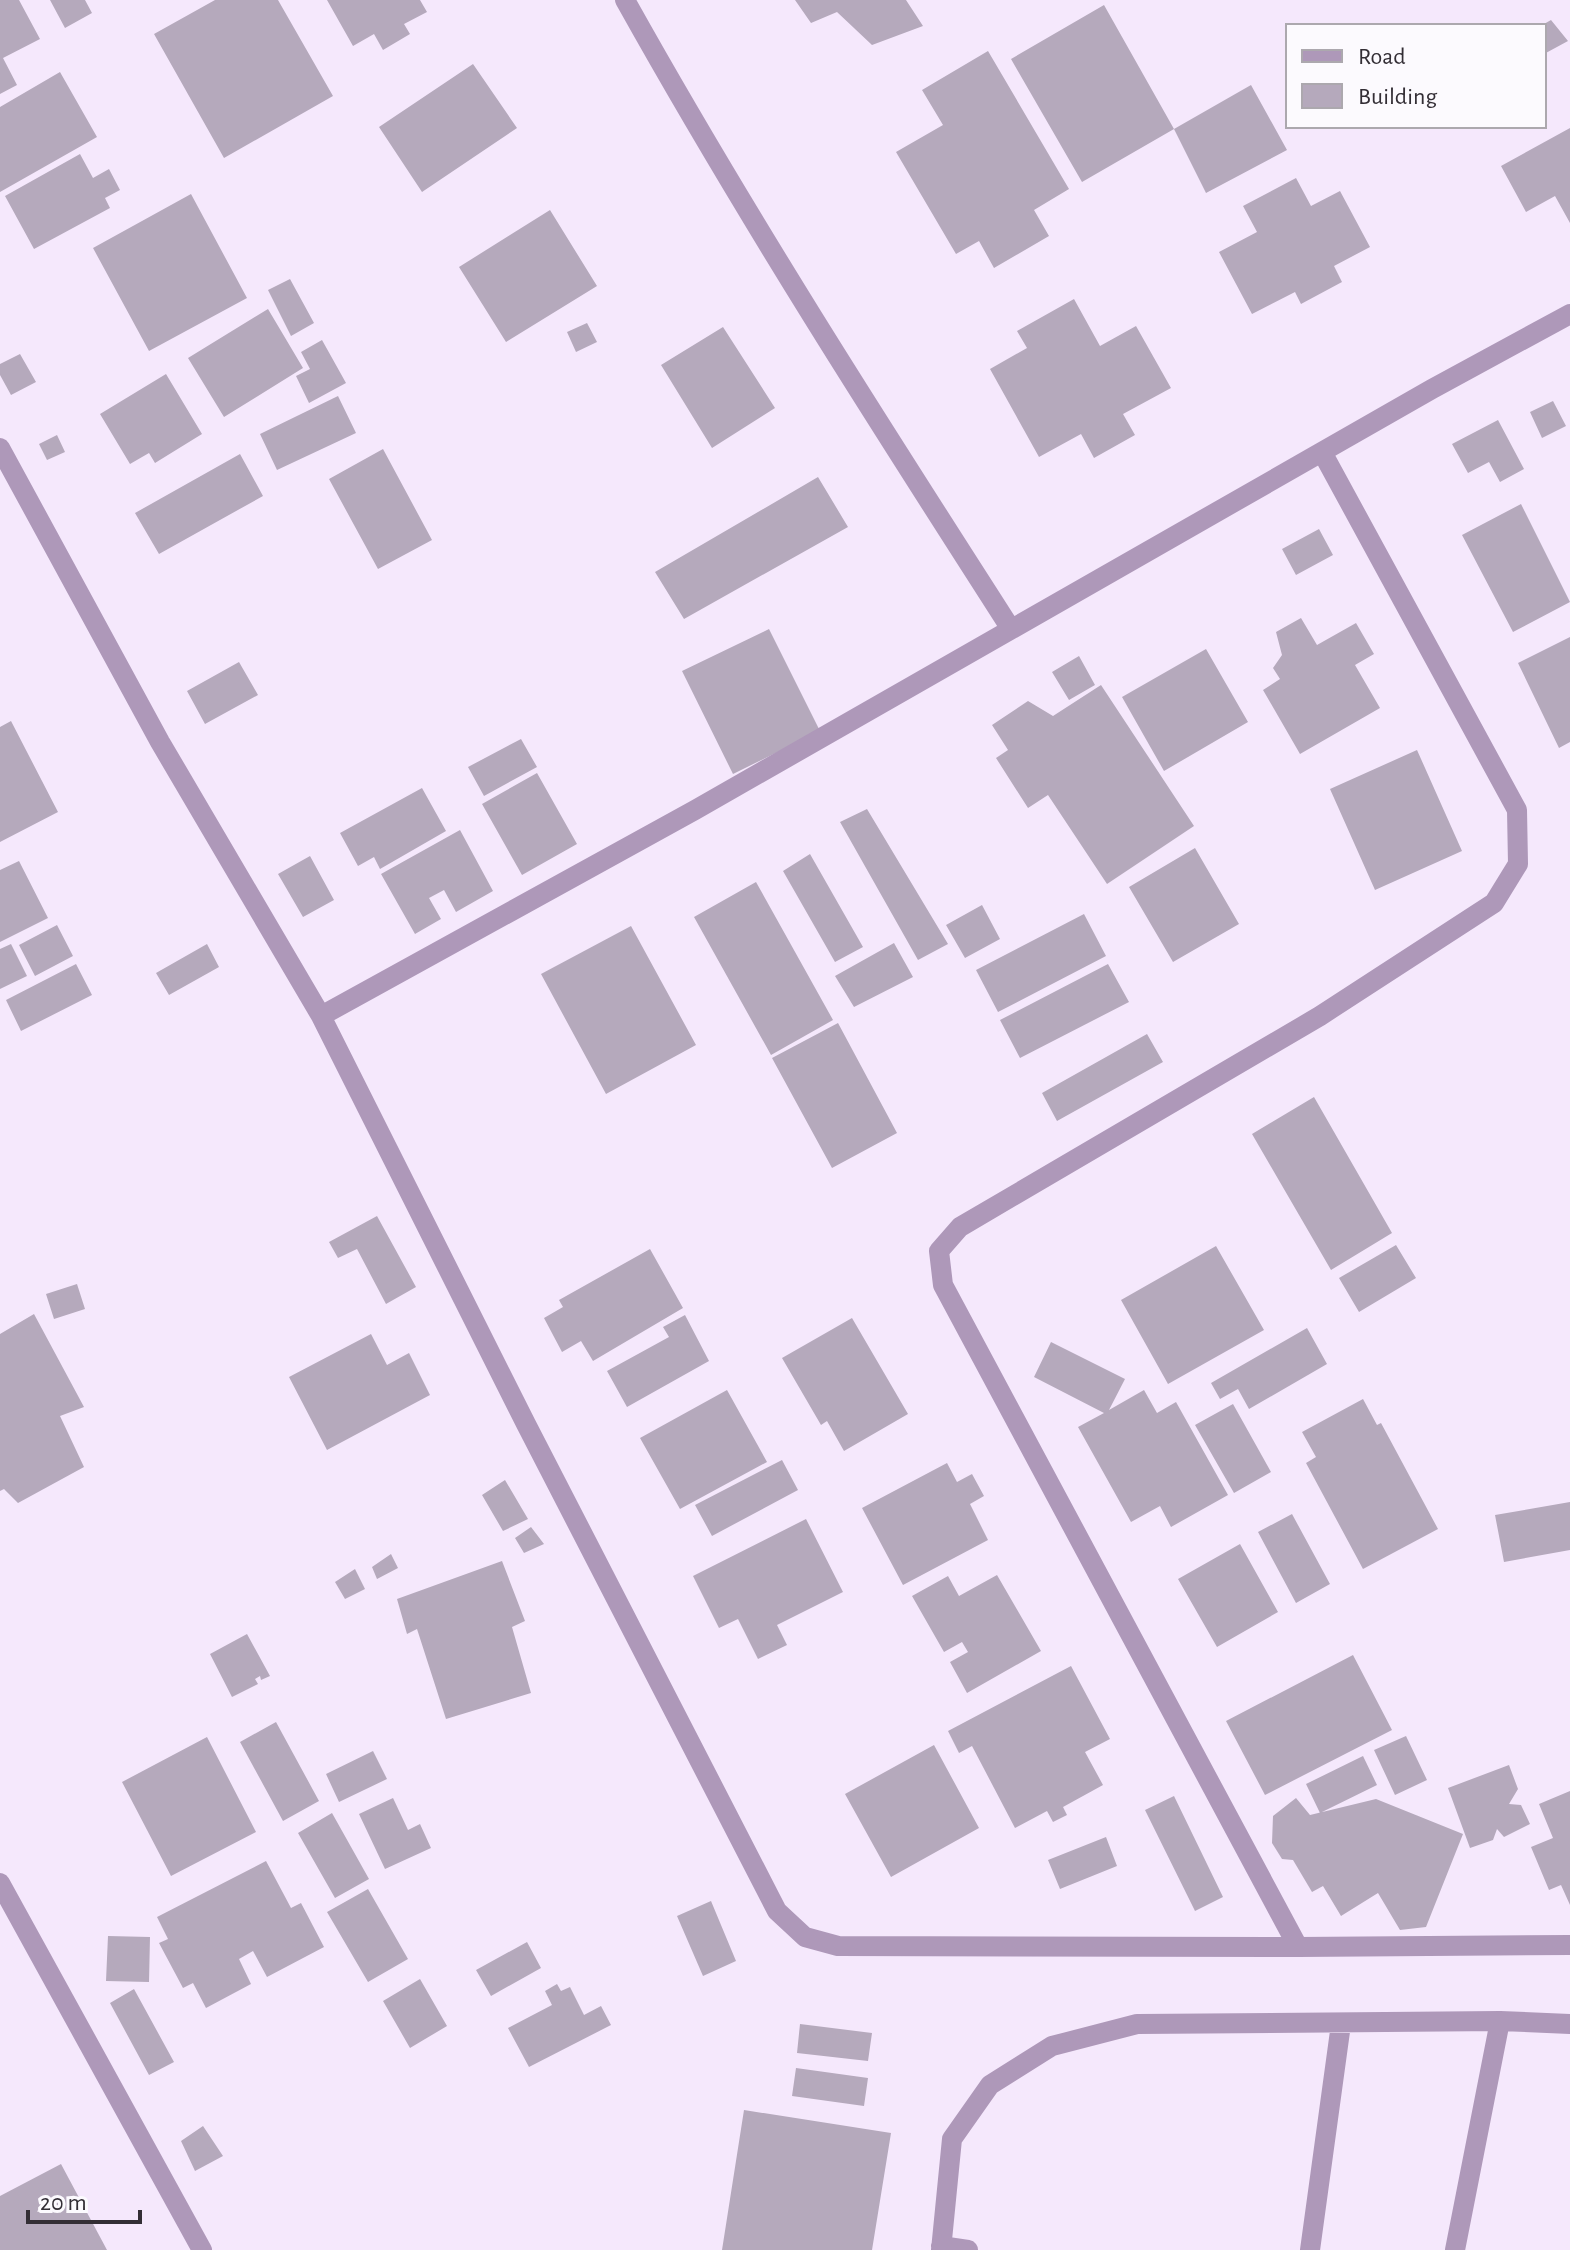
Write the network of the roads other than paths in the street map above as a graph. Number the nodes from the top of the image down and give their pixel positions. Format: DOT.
graph roads {
  1 [pos="625,0"];
  2 [pos="1570,314"];
  3 [pos="0,448"];
  4 [pos="1322,452"];
  5 [pos="1011,629"];
  6 [pos="321,1016"];
  7 [pos="0,1883"];
  8 [pos="1570,1945"];
  9 [pos="1298,1947"];
  10 [pos="1500,2021"];
  11 [pos="1341,2024"];
  12 [pos="1570,2024"];
  13 [pos="941,2248"];
  14 [pos="202,2250"];
  15 [pos="968,2250"];
  16 [pos="1310,2250"];
  17 [pos="1455,2250"];
  1 -- 5 [label="street"];
  2 -- 4 [label="street"];
  3 -- 6 [label="street"];
  4 -- 5 [label="street"];
  4 -- 9 [label="street"];
  5 -- 6 [label="street"];
  6 -- 9 [label="street"];
  7 -- 14 [label="street"];
  8 -- 9 [label="street"];
  10 -- 11 [label="street"];
  10 -- 12 [label="street"];
  10 -- 17 [label="street"];
  11 -- 13 [label="street"];
  11 -- 16 [label="street"];
  13 -- 15 [label="street"];
}
